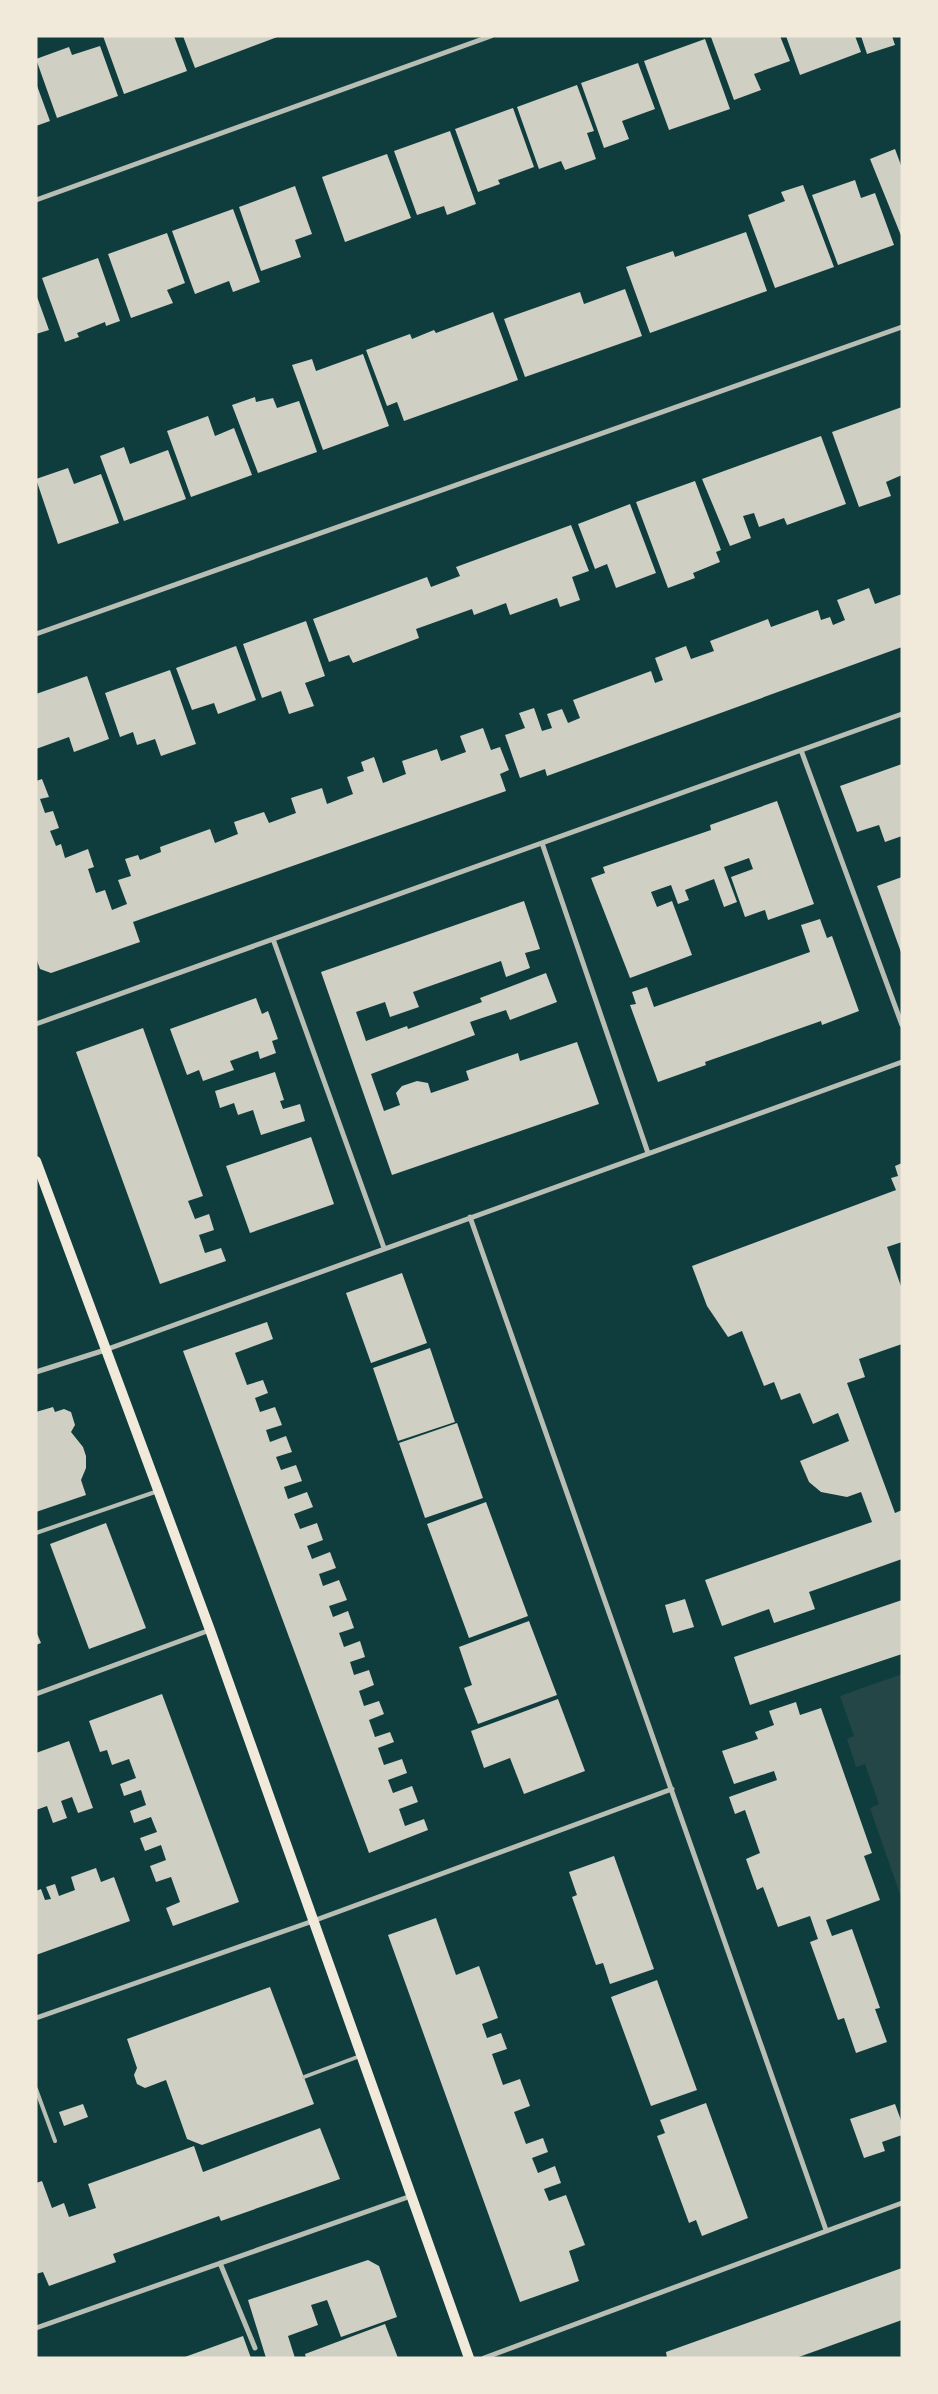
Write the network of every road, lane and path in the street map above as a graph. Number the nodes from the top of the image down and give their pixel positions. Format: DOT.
graph roads {
  1 [pos="491,36"];
  2 [pos="36,200"];
  3 [pos="902,327"];
  4 [pos="36,634"];
  5 [pos="902,714"];
  6 [pos="801,750"];
  7 [pos="542,843"];
  8 [pos="273,939"];
  9 [pos="36,1024"];
  10 [pos="902,1025"];
  11 [pos="902,1062"];
  12 [pos="648,1153"];
  13 [pos="36,1161"];
  14 [pos="470,1217"];
  15 [pos="384,1248"];
  16 [pos="105,1350"];
  17 [pos="36,1372"];
  18 [pos="158,1491"];
  19 [pos="36,1533"];
  20 [pos="210,1630"];
  21 [pos="36,1694"];
  22 [pos="672,1789"];
  23 [pos="313,1921"];
  24 [pos="36,2018"];
  25 [pos="361,2056"];
  26 [pos="304,2077"];
  27 [pos="36,2089"];
  28 [pos="55,2141"];
  29 [pos="412,2196"];
  30 [pos="902,2203"];
  31 [pos="826,2230"];
  32 [pos="220,2263"];
  33 [pos="36,2328"];
  34 [pos="255,2348"];
  35 [pos="469,2358"];
  36 [pos="484,2358"];
  1 -- 2 [label="street"];
  3 -- 4 [label="street"];
  5 -- 6 [label="street"];
  6 -- 7 [label="street"];
  6 -- 10 [label="street"];
  7 -- 8 [label="street"];
  7 -- 12 [label="street"];
  8 -- 9 [label="street"];
  8 -- 15 [label="street"];
  11 -- 12 [label="street"];
  12 -- 14 [label="street"];
  13 -- 16 [label="main road"];
  14 -- 15 [label="street"];
  14 -- 22 [label="street"];
  15 -- 16 [label="street"];
  16 -- 17 [label="street"];
  16 -- 18 [label="main road"];
  18 -- 19 [label="lane"];
  18 -- 20 [label="main road"];
  20 -- 21 [label="street"];
  20 -- 23 [label="main road"];
  22 -- 23 [label="street"];
  22 -- 31 [label="street"];
  23 -- 24 [label="street"];
  23 -- 25 [label="main road"];
  25 -- 26 [label="lane"];
  25 -- 29 [label="main road"];
  27 -- 28 [label="lane"];
  29 -- 32 [label="street"];
  29 -- 35 [label="main road"];
  30 -- 31 [label="street"];
  31 -- 36 [label="street"];
  32 -- 33 [label="street"];
  32 -- 34 [label="street"];
}
